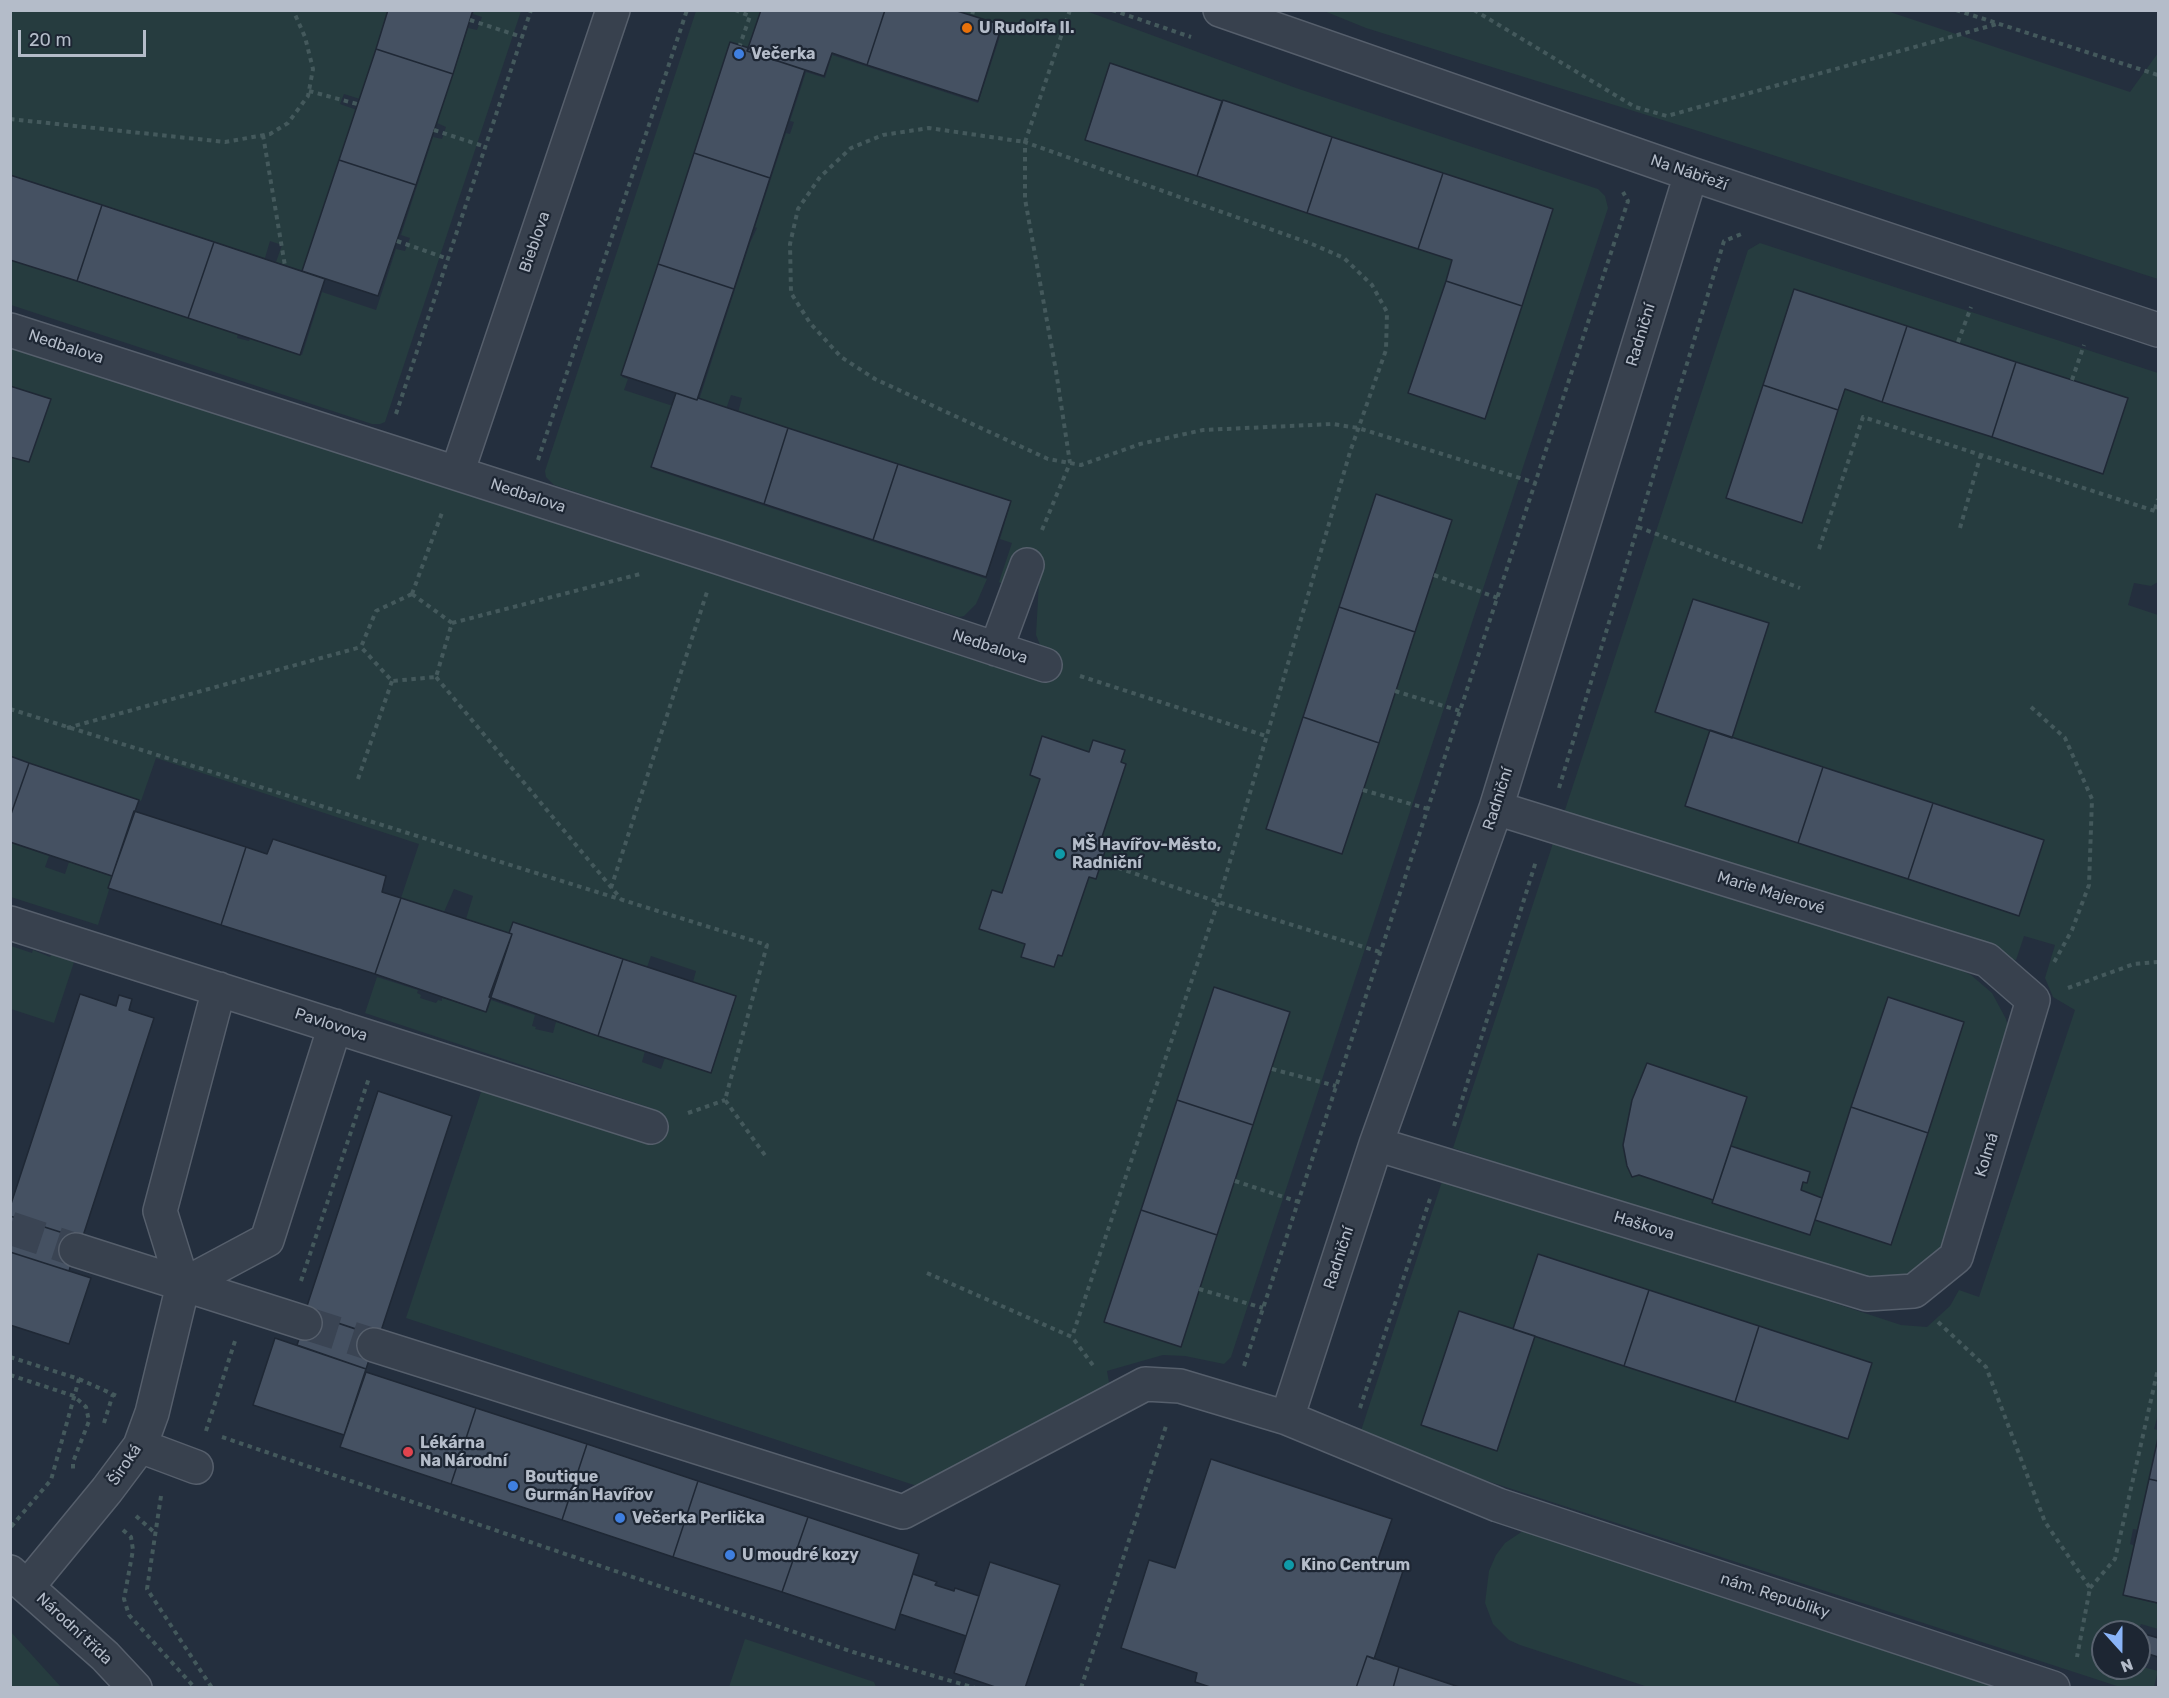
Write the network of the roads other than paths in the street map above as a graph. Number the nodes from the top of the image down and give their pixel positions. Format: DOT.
graph roads {
  1 [pos="613,10"];
  2 [pos="1220,10"];
  3 [pos="1691,174"];
  4 [pos="10,330"];
  5 [pos="2158,330"];
  6 [pos="457,473"];
  7 [pos="1027,565"];
  8 [pos="996,649"];
  9 [pos="1045,665"];
  10 [pos="1496,808"];
  11 [pos="10,922"];
  12 [pos="219,989"];
  13 [pos="2033,1000"];
  14 [pos="334,1026"];
  15 [pos="651,1127"];
  16 [pos="1376,1144"];
  17 [pos="76,1250"];
  18 [pos="183,1285"];
  19 [pos="1914,1291"];
  20 [pos="305,1323"];
  21 [pos="374,1345"];
  22 [pos="1287,1418"];
  23 [pos="140,1446"];
  24 [pos="196,1467"];
  25 [pos="19,1579"];
  26 [pos="2064,1676"];
  27 [pos="135,1688"];
  1 -- 6 [label="street, Bieblova"];
  2 -- 3 [label="street, Na Nábřeží"];
  3 -- 5 [label="street, Na Nábřeží"];
  3 -- 10 [label="street, Radniční"];
  4 -- 6 [label="street, Nedbalova"];
  6 -- 8 [label="street, Nedbalova"];
  7 -- 8 [label="street"];
  8 -- 9 [label="street, Nedbalova"];
  10 -- 13 [label="street, Marie Majerové"];
  10 -- 16 [label="street, Radniční"];
  11 -- 12 [label="street, Pavlovova"];
  12 -- 14 [label="street, Pavlovova"];
  12 -- 18 [label="street"];
  13 -- 19 [label="street, Kolmá"];
  14 -- 15 [label="street, Pavlovova"];
  14 -- 18 [label="street"];
  16 -- 19 [label="street, Haškova"];
  16 -- 22 [label="street, Radniční"];
  17 -- 18 [label="street"];
  18 -- 20 [label="street"];
  18 -- 23 [label="street, Široká"];
  21 -- 22 [label="street, nám. Republiky"];
  22 -- 26 [label="street, nám. Republiky"];
  23 -- 24 [label="street"];
  23 -- 25 [label="street, Široká"];
  25 -- 27 [label="street, Národní třída"];
}
